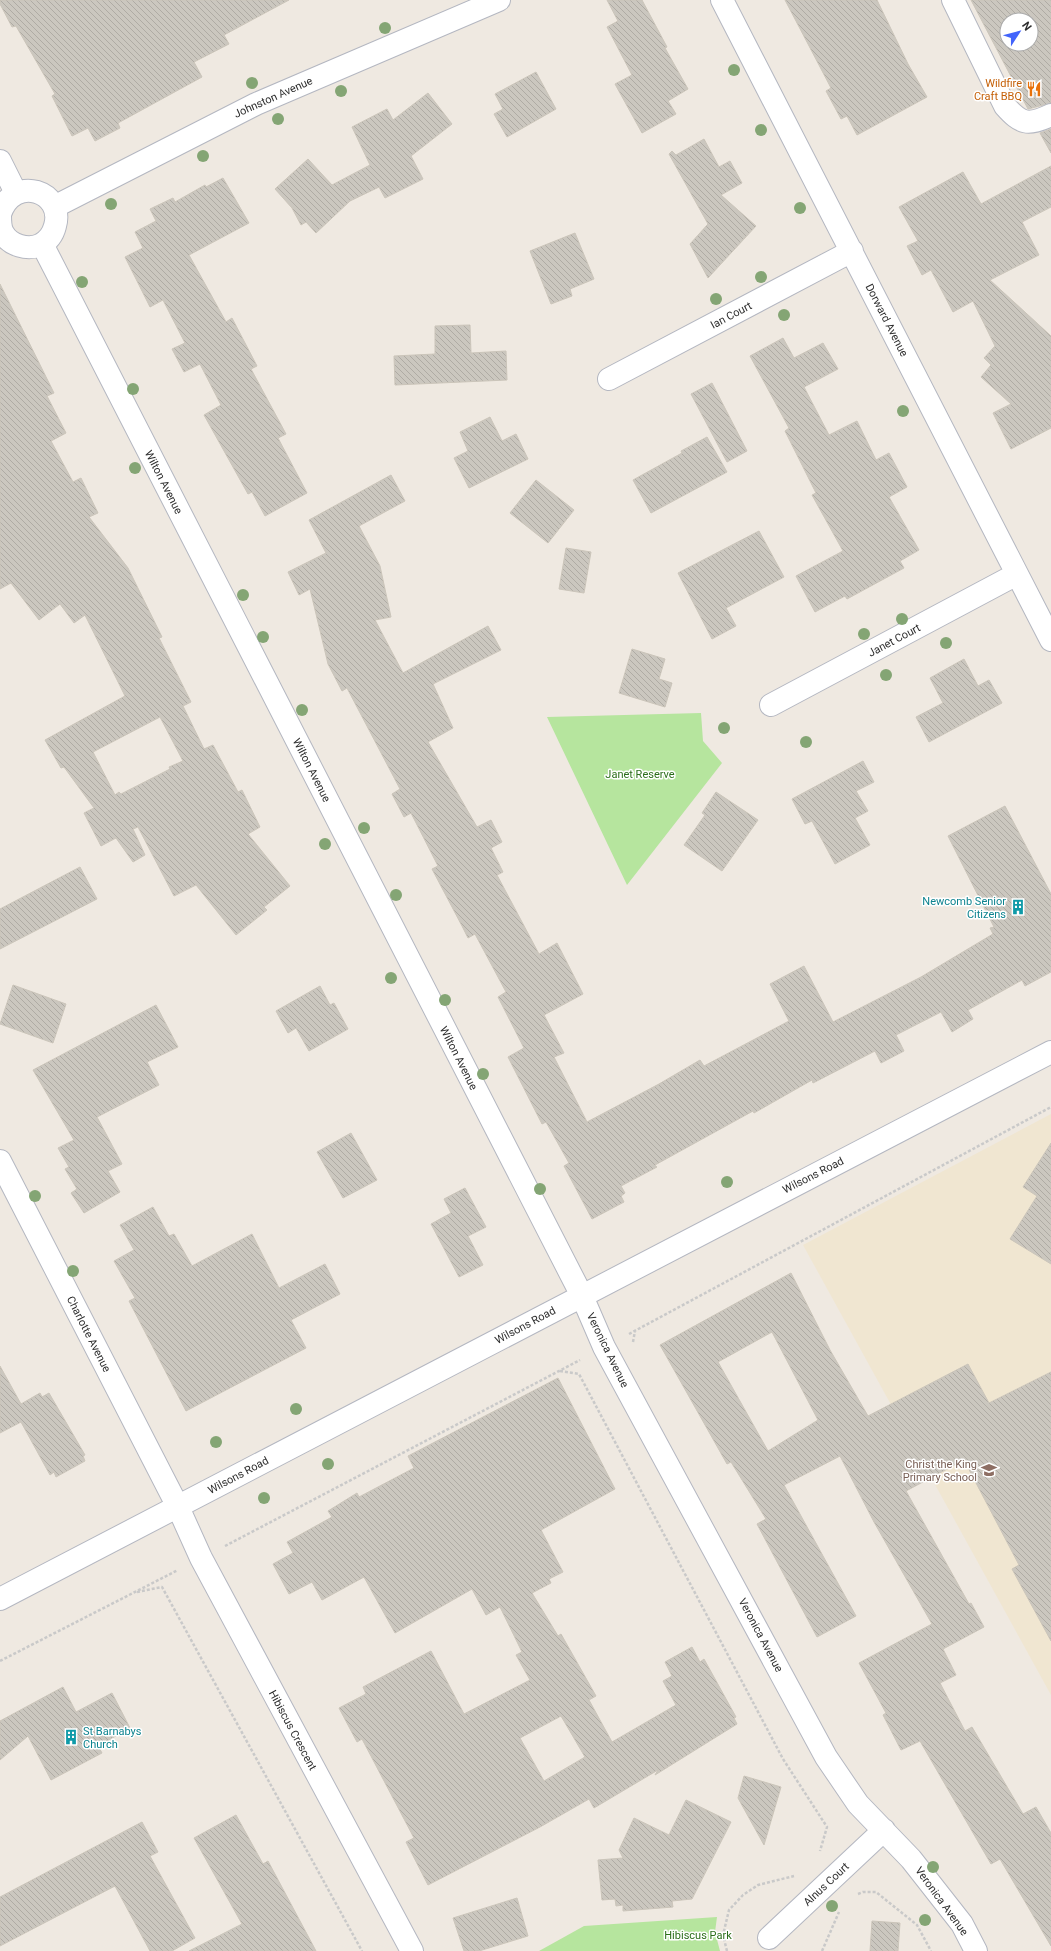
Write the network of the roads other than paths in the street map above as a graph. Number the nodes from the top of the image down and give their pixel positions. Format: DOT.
graph roads {
  1 [pos="499,0"];
  2 [pos="722,0"];
  3 [pos="953,0"];
  4 [pos="1051,115"];
  5 [pos="0,161"];
  6 [pos="16,193"];
  7 [pos="54,207"];
  8 [pos="1,224"];
  9 [pos="42,244"];
  10 [pos="852,251"];
  11 [pos="609,379"];
  12 [pos="1017,574"];
  13 [pos="1051,640"];
  14 [pos="772,705"];
  15 [pos="1051,1052"];
  16 [pos="0,1161"];
  17 [pos="582,1296"];
  18 [pos="178,1507"];
  19 [pos="0,1599"];
  20 [pos="884,1830"];
  21 [pos="769,1938"];
  22 [pos="412,1951"];
  23 [pos="976,1951"];
  1 -- 7 [label="street, Johnston Avenue"];
  2 -- 10 [label="street, Dorward Avenue"];
  3 -- 4 [label="street"];
  5 -- 6 [label="street"];
  6 -- 7 [label="street"];
  6 -- 8 [label="street"];
  7 -- 9 [label="street"];
  8 -- 9 [label="street"];
  9 -- 17 [label="street, Wilton Avenue"];
  10 -- 11 [label="street, Ian Court"];
  10 -- 12 [label="street, Dorward Avenue"];
  12 -- 13 [label="street, Dorward Avenue"];
  12 -- 14 [label="street, Janet Court"];
  15 -- 17 [label="street, Wilsons Road"];
  16 -- 18 [label="street, Charlotte Avenue"];
  17 -- 18 [label="street, Wilsons Road"];
  17 -- 20 [label="street, Veronica Avenue"];
  18 -- 19 [label="street, Wilsons Road"];
  18 -- 22 [label="street, Hibiscus Crescent"];
  20 -- 21 [label="street, Alnus Court"];
  20 -- 23 [label="street, Veronica Avenue"];
}
